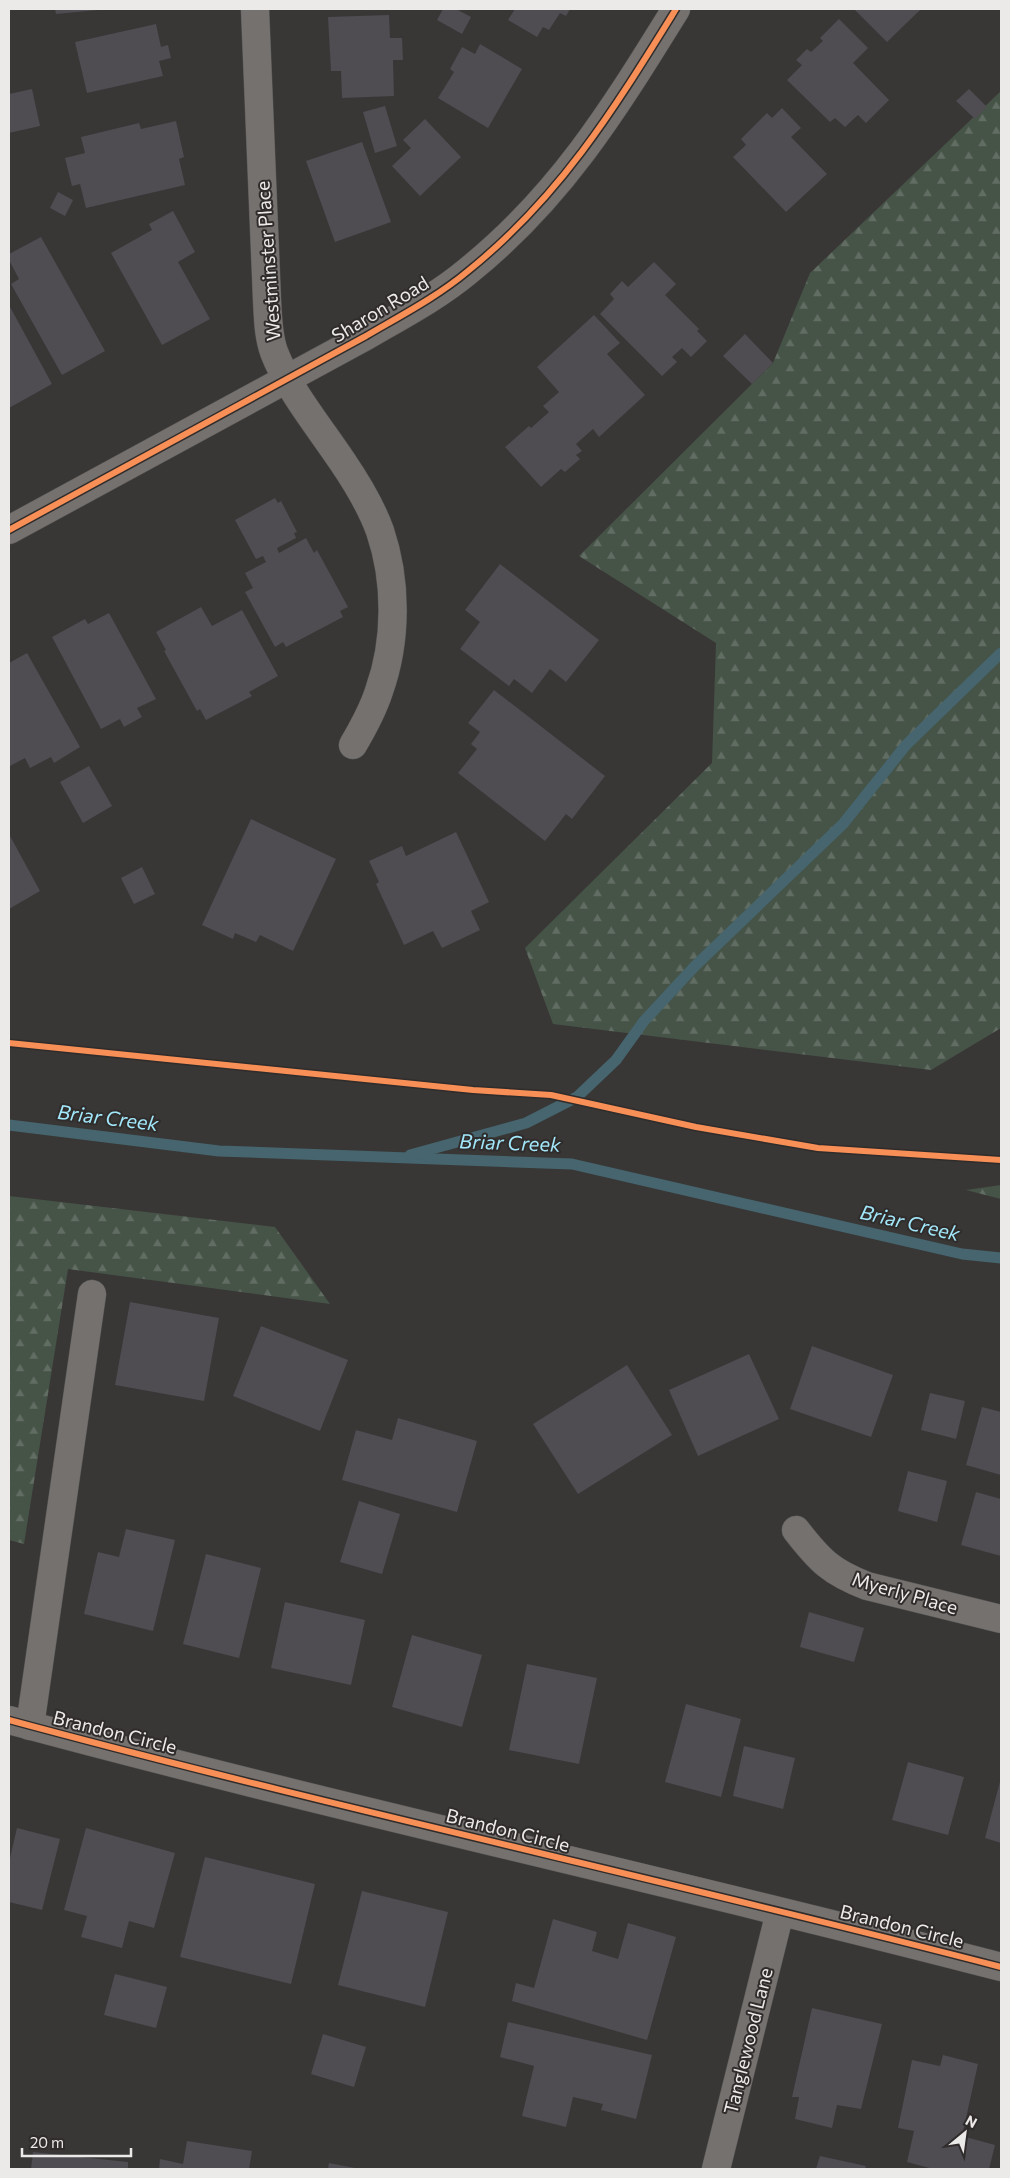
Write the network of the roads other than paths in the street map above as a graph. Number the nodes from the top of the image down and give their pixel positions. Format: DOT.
graph roads {
  1 [pos="255,9"];
  2 [pos="676,9"];
  3 [pos="288,379"];
  4 [pos="9,530"];
  5 [pos="353,745"];
  6 [pos="92,1294"];
  7 [pos="796,1530"];
  8 [pos="1001,1618"];
  9 [pos="20,1723"];
  10 [pos="780,1912"];
  11 [pos="1001,1967"];
  12 [pos="716,2169"];
  1 -- 3 [label="street, Westminster Place"];
  2 -- 3 [label="street, Sharon Road"];
  3 -- 4 [label="street, Sharon Road"];
  3 -- 5 [label="street, Westminster Place"];
  6 -- 9 [label="street, Brandon Circle"];
  7 -- 8 [label="street, Myerly Place"];
  9 -- 10 [label="street, Brandon Circle"];
  10 -- 11 [label="street, Brandon Circle"];
  10 -- 12 [label="street, Tanglewood Lane"];
}
